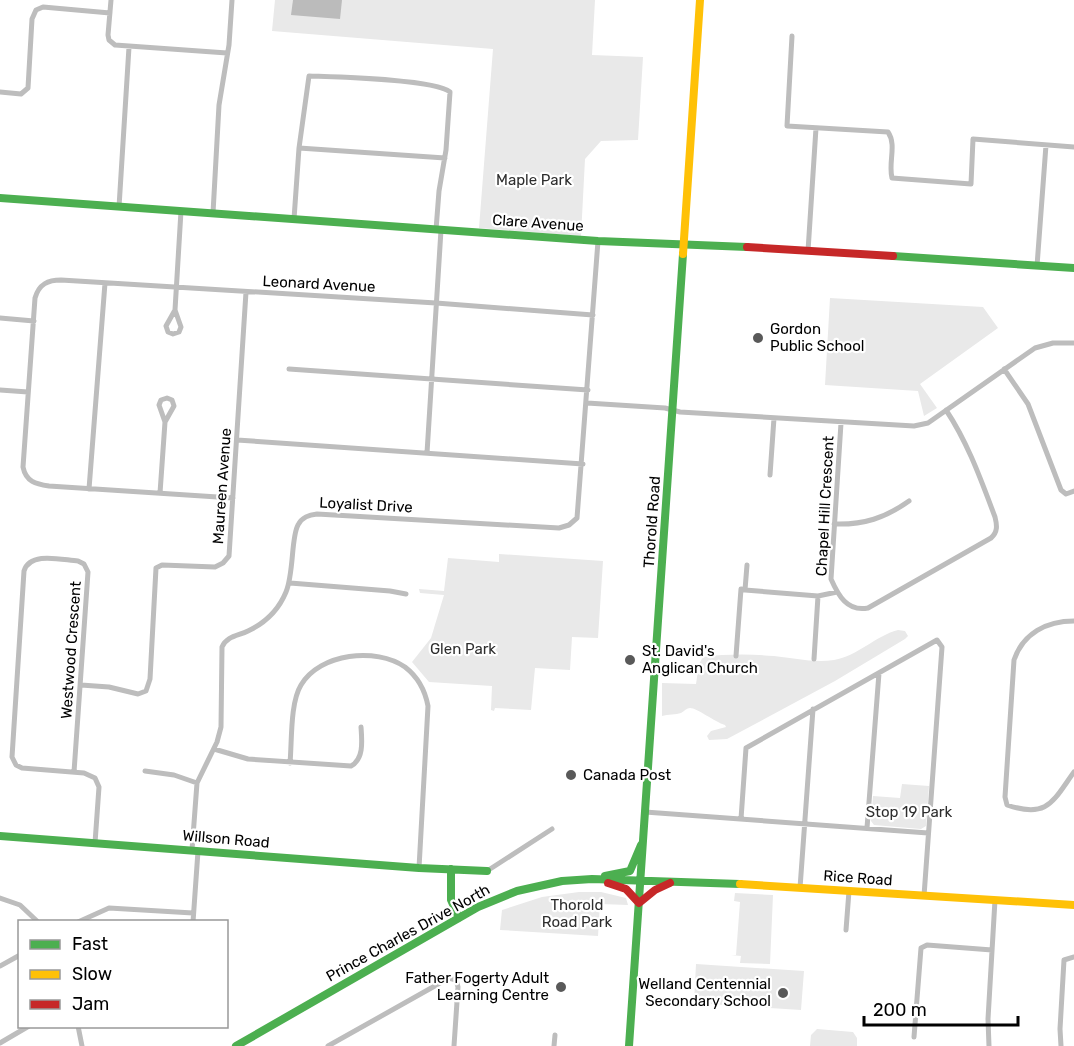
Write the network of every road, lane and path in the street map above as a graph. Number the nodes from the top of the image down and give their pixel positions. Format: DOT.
graph roads {
  1 [pos="111,0"];
  2 [pos="232,0"];
  3 [pos="700,0"];
  4 [pos="110,13"];
  5 [pos="792,36"];
  6 [pos="129,47"];
  7 [pos="227,53"];
  8 [pos="0,92"];
  9 [pos="816,128"];
  10 [pos="1046,145"];
  11 [pos="1074,147"];
  12 [pos="299,148"];
  13 [pos="445,158"];
  14 [pos="0,198"];
  15 [pos="119,207"];
  16 [pos="181,211"];
  17 [pos="213,213"];
  18 [pos="294,219"];
  19 [pos="439,230"];
  20 [pos="598,241"];
  21 [pos="685,245"];
  22 [pos="808,250"];
  23 [pos="1037,266"];
  24 [pos="1074,268"];
  25 [pos="105,283"];
  26 [pos="176,288"];
  27 [pos="246,292"];
  28 [pos="436,303"];
  29 [pos="175,310"];
  30 [pos="593,315"];
  31 [pos="0,318"];
  32 [pos="34,321"];
  33 [pos="1074,344"];
  34 [pos="289,369"];
  35 [pos="1004,369"];
  36 [pos="432,379"];
  37 [pos="0,390"];
  38 [pos="588,390"];
  39 [pos="28,392"];
  40 [pos="587,403"];
  41 [pos="674,410"];
  42 [pos="946,410"];
  43 [pos="774,418"];
  44 [pos="165,422"];
  45 [pos="841,423"];
  46 [pos="237,440"];
  47 [pos="427,453"];
  48 [pos="583,464"];
  49 [pos="770,475"];
  50 [pos="89,489"];
  51 [pos="1074,490"];
  52 [pos="160,494"];
  53 [pos="233,498"];
  54 [pos="909,501"];
  55 [pos="834,524"];
  56 [pos="747,565"];
  57 [pos="290,584"];
  58 [pos="745,590"];
  59 [pos="837,592"];
  60 [pos="406,594"];
  61 [pos="818,596"];
  62 [pos="1074,621"];
  63 [pos="736,656"];
  64 [pos="814,659"];
  65 [pos="879,673"];
  66 [pos="81,685"];
  67 [pos="813,709"];
  68 [pos="361,727"];
  69 [pos="214,749"];
  70 [pos="290,763"];
  71 [pos="145,771"];
  72 [pos="74,772"];
  73 [pos="1074,772"];
  74 [pos="197,783"];
  75 [pos="645,812"];
  76 [pos="741,819"];
  77 [pos="804,823"];
  78 [pos="867,828"];
  79 [pos="552,829"];
  80 [pos="928,832"];
  81 [pos="0,836"];
  82 [pos="644,838"];
  83 [pos="95,843"];
  84 [pos="195,851"];
  85 [pos="419,868"];
  86 [pos="451,869"];
  87 [pos="487,871"];
  88 [pos="592,879"];
  89 [pos="641,882"];
  90 [pos="672,882"];
  91 [pos="800,888"];
  92 [pos="849,891"];
  93 [pos="924,896"];
  94 [pos="0,898"];
  95 [pos="995,900"];
  96 [pos="1074,905"];
  97 [pos="639,906"];
  98 [pos="194,914"];
  99 [pos="459,918"];
  100 [pos="37,920"];
  101 [pos="80,920"];
  102 [pos="193,920"];
  103 [pos="846,930"];
  104 [pos="992,950"];
  105 [pos="18,956"];
  106 [pos="1074,957"];
  107 [pos="0,966"];
  108 [pos="26,1028"];
  109 [pos="78,1028"];
  110 [pos="555,1035"];
  111 [pos="914,1037"];
  112 [pos="0,1043"];
  113 [pos="82,1046"];
  114 [pos="236,1046"];
  115 [pos="328,1046"];
  116 [pos="454,1046"];
  117 [pos="554,1046"];
  118 [pos="629,1046"];
  119 [pos="989,1046"];
  120 [pos="1061,1046"];
  1 -- 4 [label="street"];
  2 -- 7 [label="street"];
  3 -- 21 [label="street, Thorold Road"];
  4 -- 6 [label="street"];
  4 -- 8 [label="street"];
  5 -- 9 [label="street"];
  6 -- 7 [label="street"];
  6 -- 15 [label="street"];
  7 -- 17 [label="street"];
  9 -- 10 [label="street"];
  9 -- 22 [label="street"];
  10 -- 11 [label="street"];
  10 -- 23 [label="street"];
  12 -- 13 [label="street"];
  12 -- 13 [label="street"];
  12 -- 18 [label="street"];
  13 -- 19 [label="street"];
  14 -- 15 [label="street, Clare Avenue"];
  15 -- 16 [label="street, Clare Avenue"];
  16 -- 17 [label="street, Clare Avenue"];
  16 -- 26 [label="street"];
  17 -- 18 [label="street, Clare Avenue"];
  18 -- 19 [label="street, Clare Avenue"];
  19 -- 20 [label="street, Clare Avenue"];
  19 -- 28 [label="street"];
  20 -- 21 [label="street, Clare Avenue"];
  20 -- 30 [label="street"];
  21 -- 22 [label="street, Clare Avenue"];
  21 -- 41 [label="street, Thorold Road"];
  22 -- 23 [label="street, Clare Avenue"];
  23 -- 24 [label="street, Clare Avenue"];
  25 -- 26 [label="street, Leonard Avenue"];
  25 -- 32 [label="street, Leonard Avenue"];
  25 -- 50 [label="street"];
  26 -- 27 [label="street, Leonard Avenue"];
  26 -- 29 [label="street"];
  27 -- 28 [label="street, Leonard Avenue"];
  27 -- 46 [label="street, Maureen Avenue"];
  28 -- 30 [label="street, Leonard Avenue"];
  28 -- 36 [label="street"];
  30 -- 38 [label="street"];
  31 -- 32 [label="street"];
  32 -- 39 [label="street"];
  33 -- 35 [label="street"];
  34 -- 36 [label="street"];
  35 -- 42 [label="street"];
  35 -- 51 [label="street"];
  36 -- 38 [label="street"];
  36 -- 47 [label="street"];
  37 -- 39 [label="street"];
  38 -- 40 [label="street"];
  39 -- 50 [label="street"];
  40 -- 41 [label="street"];
  40 -- 48 [label="street"];
  41 -- 43 [label="street"];
  41 -- 75 [label="street, Thorold Road"];
  42 -- 45 [label="street"];
  42 -- 59 [label="street, Chapel Hill Crescent"];
  43 -- 45 [label="street"];
  43 -- 49 [label="street"];
  44 -- 52 [label="street"];
  45 -- 55 [label="street, Chapel Hill Crescent"];
  46 -- 47 [label="street"];
  46 -- 53 [label="street, Maureen Avenue"];
  47 -- 48 [label="street"];
  48 -- 57 [label="street, Loyalist Drive"];
  50 -- 52 [label="street"];
  52 -- 53 [label="street"];
  53 -- 66 [label="street, Maureen Avenue"];
  54 -- 55 [label="street"];
  55 -- 59 [label="street, Chapel Hill Crescent"];
  56 -- 58 [label="street"];
  57 -- 60 [label="street"];
  57 -- 69 [label="street, Loyalist Drive"];
  58 -- 61 [label="street"];
  58 -- 63 [label="street"];
  59 -- 61 [label="street"];
  61 -- 64 [label="street"];
  62 -- 73 [label="street"];
  65 -- 67 [label="street"];
  65 -- 78 [label="street"];
  65 -- 80 [label="street"];
  66 -- 72 [label="street, Westwood Crescent"];
  66 -- 72 [label="street, Westwood Crescent"];
  67 -- 76 [label="street"];
  67 -- 77 [label="street"];
  68 -- 70 [label="street"];
  69 -- 70 [label="street"];
  69 -- 74 [label="street, Loyalist Drive"];
  70 -- 85 [label="street"];
  71 -- 74 [label="street"];
  72 -- 83 [label="street, Westwood Crescent"];
  74 -- 84 [label="street, Loyalist Drive"];
  75 -- 76 [label="street"];
  75 -- 82 [label="street, Thorold Road"];
  76 -- 77 [label="street"];
  77 -- 78 [label="street"];
  77 -- 91 [label="street"];
  78 -- 80 [label="street"];
  79 -- 87 [label="street"];
  80 -- 93 [label="street"];
  81 -- 83 [label="street, Willson Road"];
  82 -- 88 [label="street"];
  82 -- 89 [label="street, Thorold Road"];
  83 -- 84 [label="street, Willson Road"];
  84 -- 85 [label="street, Willson Road"];
  84 -- 98 [label="street, Loyalist Drive"];
  85 -- 86 [label="street, Willson Road"];
  86 -- 87 [label="street, Willson Road"];
  86 -- 99 [label="street"];
  88 -- 89 [label="street, Prince Charles Drive North"];
  88 -- 97 [label="street"];
  88 -- 99 [label="street, Prince Charles Drive North"];
  89 -- 90 [label="street, Rice Road"];
  89 -- 97 [label="street, Thorold Road"];
  90 -- 91 [label="street, Rice Road"];
  90 -- 97 [label="street"];
  91 -- 92 [label="street, Rice Road"];
  92 -- 93 [label="street, Rice Road"];
  92 -- 103 [label="street"];
  93 -- 95 [label="street, Rice Road"];
  94 -- 100 [label="street"];
  95 -- 96 [label="street, Rice Road"];
  95 -- 104 [label="street"];
  97 -- 118 [label="street, Thorold Road"];
  98 -- 101 [label="street"];
  98 -- 102 [label="street, Loyalist Drive"];
  99 -- 114 [label="street, Prince Charles Drive North"];
  104 -- 111 [label="street"];
  104 -- 119 [label="street"];
  105 -- 107 [label="street"];
  106 -- 120 [label="street"];
  108 -- 112 [label="street"];
  109 -- 113 [label="street"];
  110 -- 117 [label="street"];
  115 -- 116 [label="street"];
}
